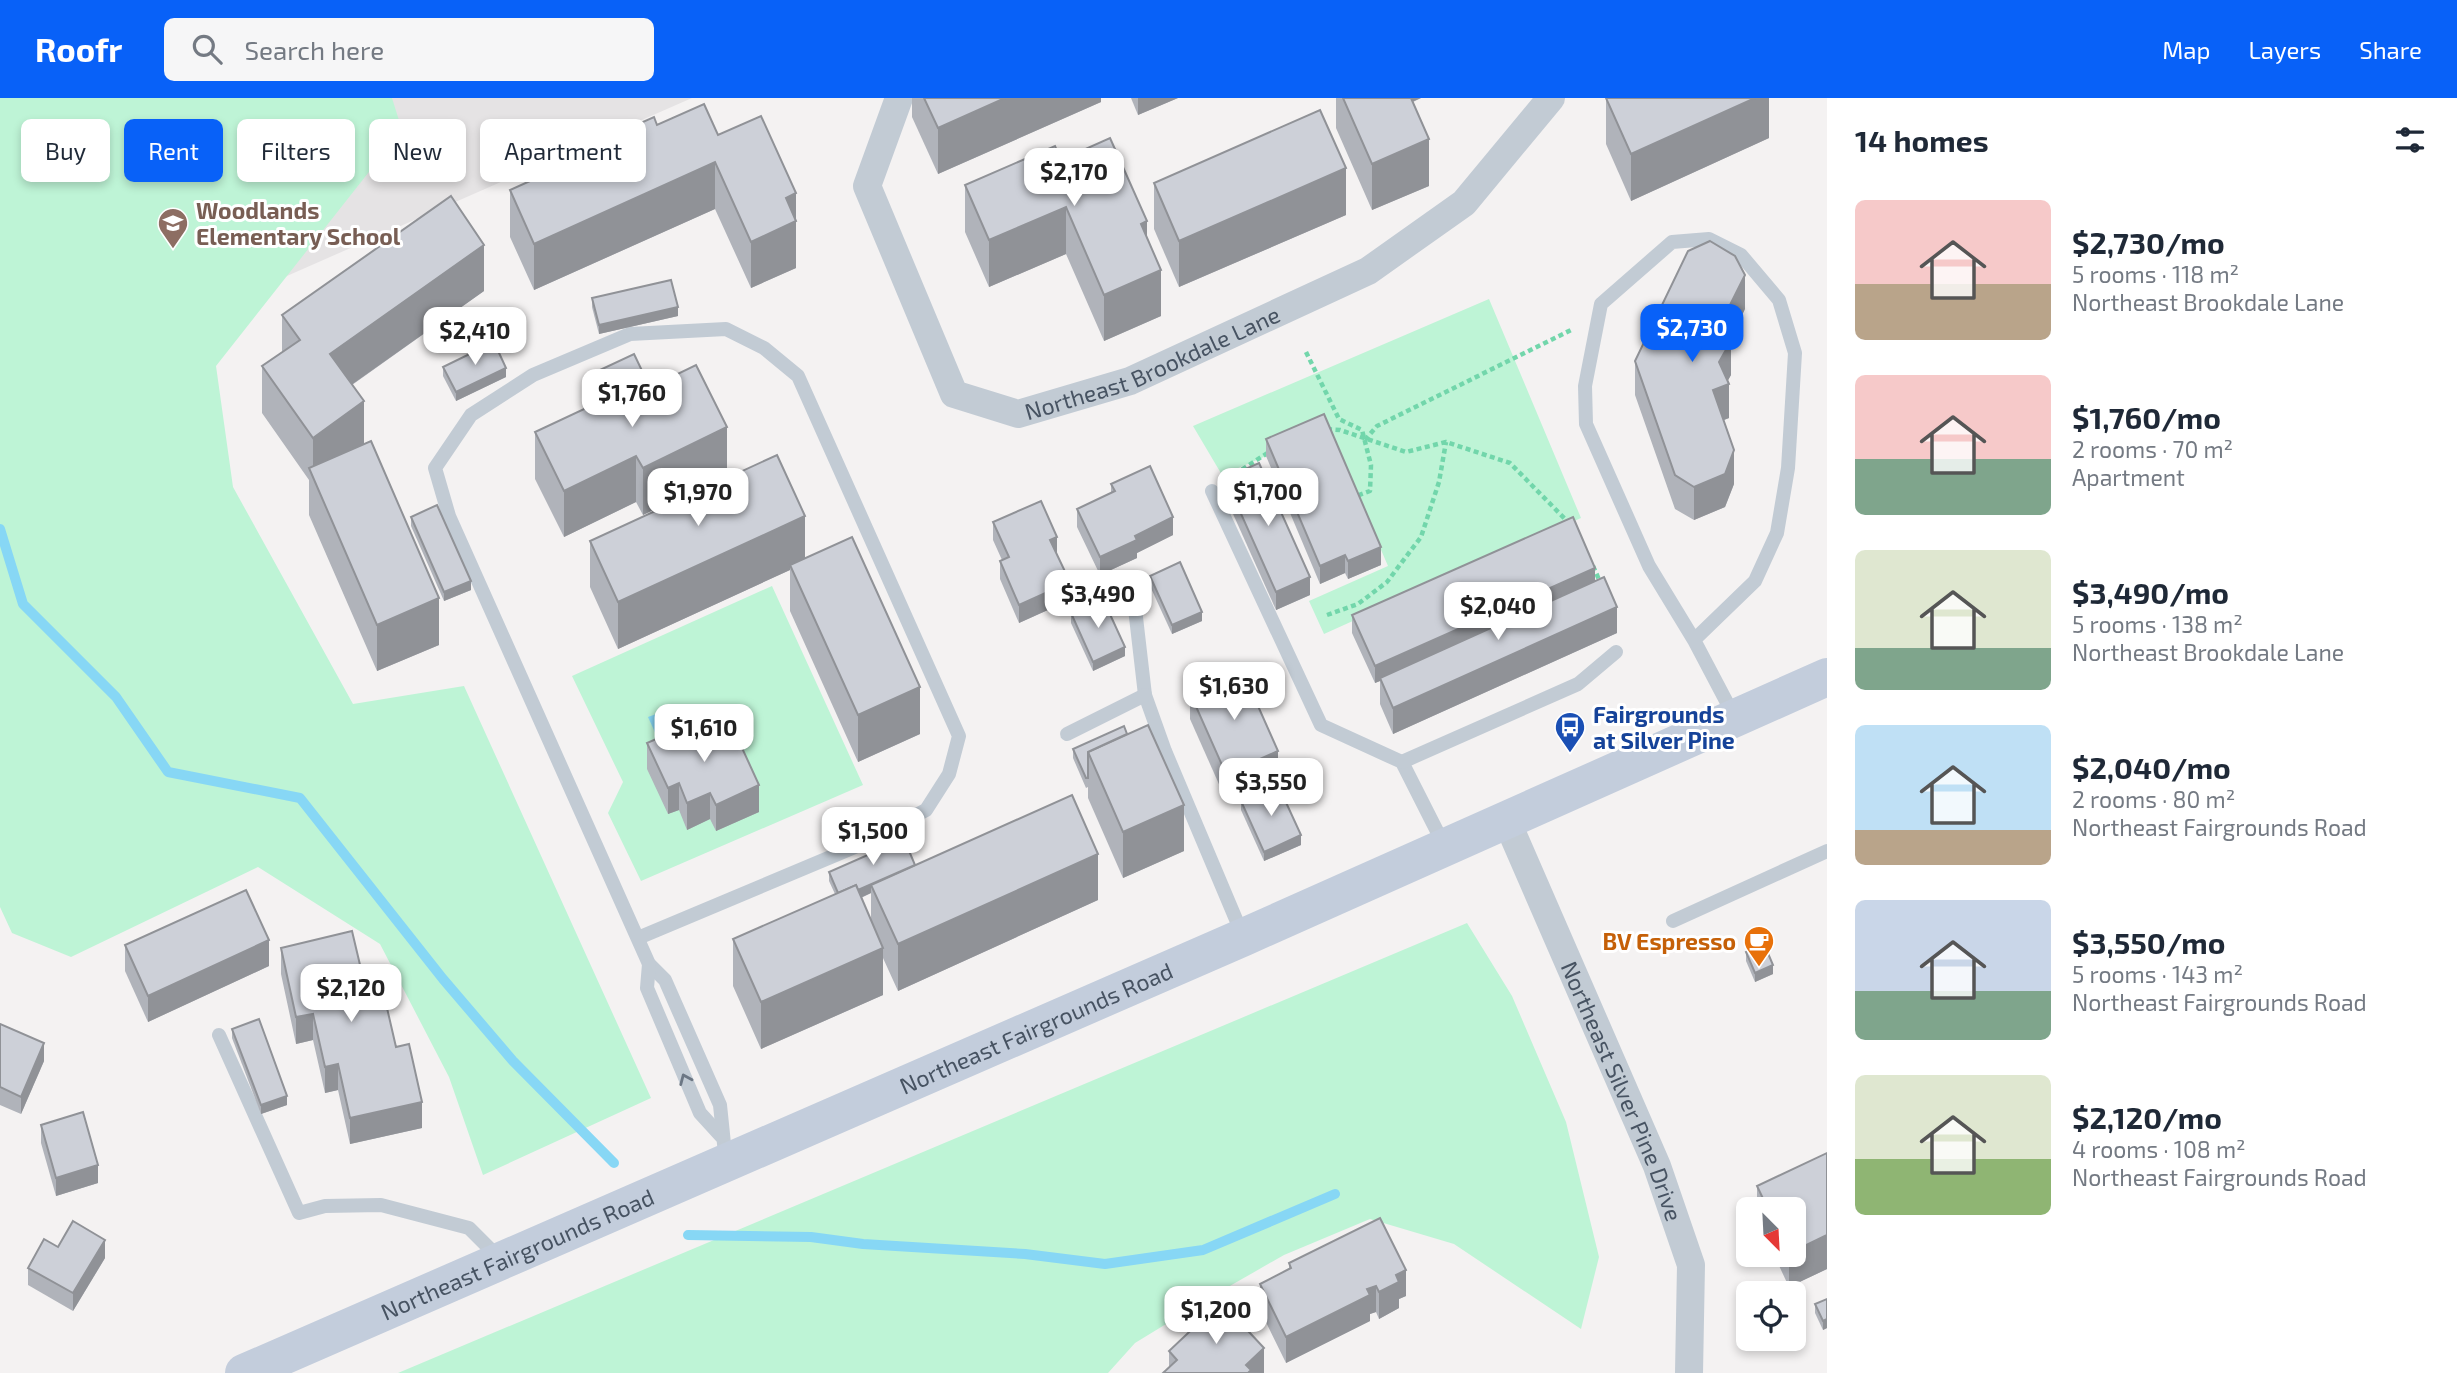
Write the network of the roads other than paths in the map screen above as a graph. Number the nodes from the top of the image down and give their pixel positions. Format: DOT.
graph roads {
  1 [pos="899,98"];
  2 [pos="1550,98"];
  3 [pos="1212,491"];
  4 [pos="1134,600"];
  5 [pos="1694,640"];
  6 [pos="1616,652"];
  7 [pos="1827,677"];
  8 [pos="1145,695"];
  9 [pos="1735,718"];
  10 [pos="1067,734"];
  11 [pos="1402,762"];
  12 [pos="1506,819"];
  13 [pos="1444,846"];
  14 [pos="1827,851"];
  15 [pos="1673,921"];
  16 [pos="1244,937"];
  17 [pos="638,938"];
  18 [pos="649,964"];
  19 [pos="219,1035"];
  20 [pos="724,1150"];
  21 [pos="501,1261"];
  22 [pos="244,1373"];
  23 [pos="1689,1373"];
  1 -- 2 [label="street, Northeast Brookdale Lane"];
  3 -- 11 [label="lane"];
  4 -- 8 [label="lane"];
  5 -- 5 [label="lane"];
  5 -- 9 [label="lane"];
  6 -- 11 [label="lane"];
  7 -- 9 [label="main road, Northeast Fairgrounds Road"];
  8 -- 10 [label="lane"];
  8 -- 16 [label="lane"];
  9 -- 12 [label="main road, Northeast Fairgrounds Road"];
  11 -- 13 [label="lane"];
  12 -- 13 [label="main road, Northeast Fairgrounds Road"];
  12 -- 23 [label="street, Northeast Silver Pine Drive"];
  13 -- 16 [label="main road, Northeast Fairgrounds Road"];
  14 -- 15 [label="lane"];
  16 -- 20 [label="main road, Northeast Fairgrounds Road"];
  17 -- 17 [label="lane"];
  17 -- 18 [label="lane"];
  20 -- 18 [label="lane, one-way"];
  18 -- 20 [label="lane"];
  19 -- 21 [label="lane"];
  20 -- 21 [label="main road, Northeast Fairgrounds Road"];
  21 -- 22 [label="main road, Northeast Fairgrounds Road"];
}
